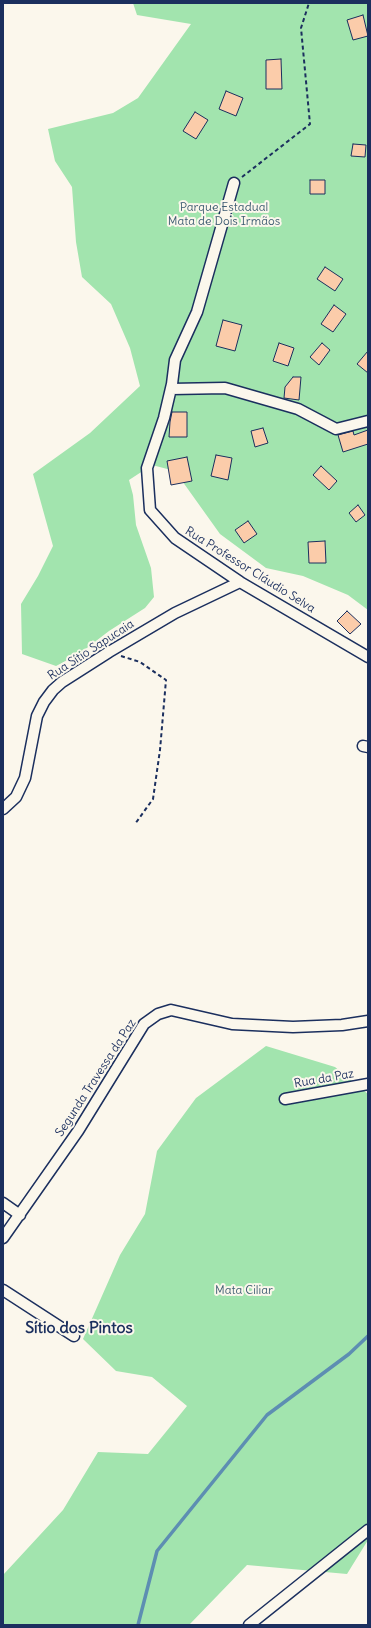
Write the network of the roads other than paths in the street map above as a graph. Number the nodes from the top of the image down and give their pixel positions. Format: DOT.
graph roads {
  1 [pos="234,183"];
  2 [pos="171,389"];
  3 [pos="368,421"];
  4 [pos="240,582"];
  5 [pos="368,657"];
  6 [pos="3,809"];
  7 [pos="368,1021"];
  8 [pos="368,1084"];
  9 [pos="285,1100"];
  10 [pos="3,1203"];
  11 [pos="20,1215"];
  12 [pos="3,1238"];
  13 [pos="3,1290"];
  14 [pos="74,1336"];
  15 [pos="368,1530"];
  16 [pos="249,1625"];
  1 -- 2 [label="street, Rua Professor Cláudio Selva"];
  2 -- 3 [label="street"];
  2 -- 4 [label="street, Rua Professor Cláudio Selva"];
  4 -- 5 [label="street, Rua Professor Cláudio Selva"];
  4 -- 6 [label="street, Rua Sítio Sapucaia"];
  7 -- 11 [label="street, Segunda Travessa da Paz"];
  8 -- 9 [label="street, Rua da Paz"];
  10 -- 11 [label="street"];
  11 -- 12 [label="street, Segunda Travessa da Paz"];
  13 -- 14 [label="street"];
  15 -- 16 [label="street"];
}
